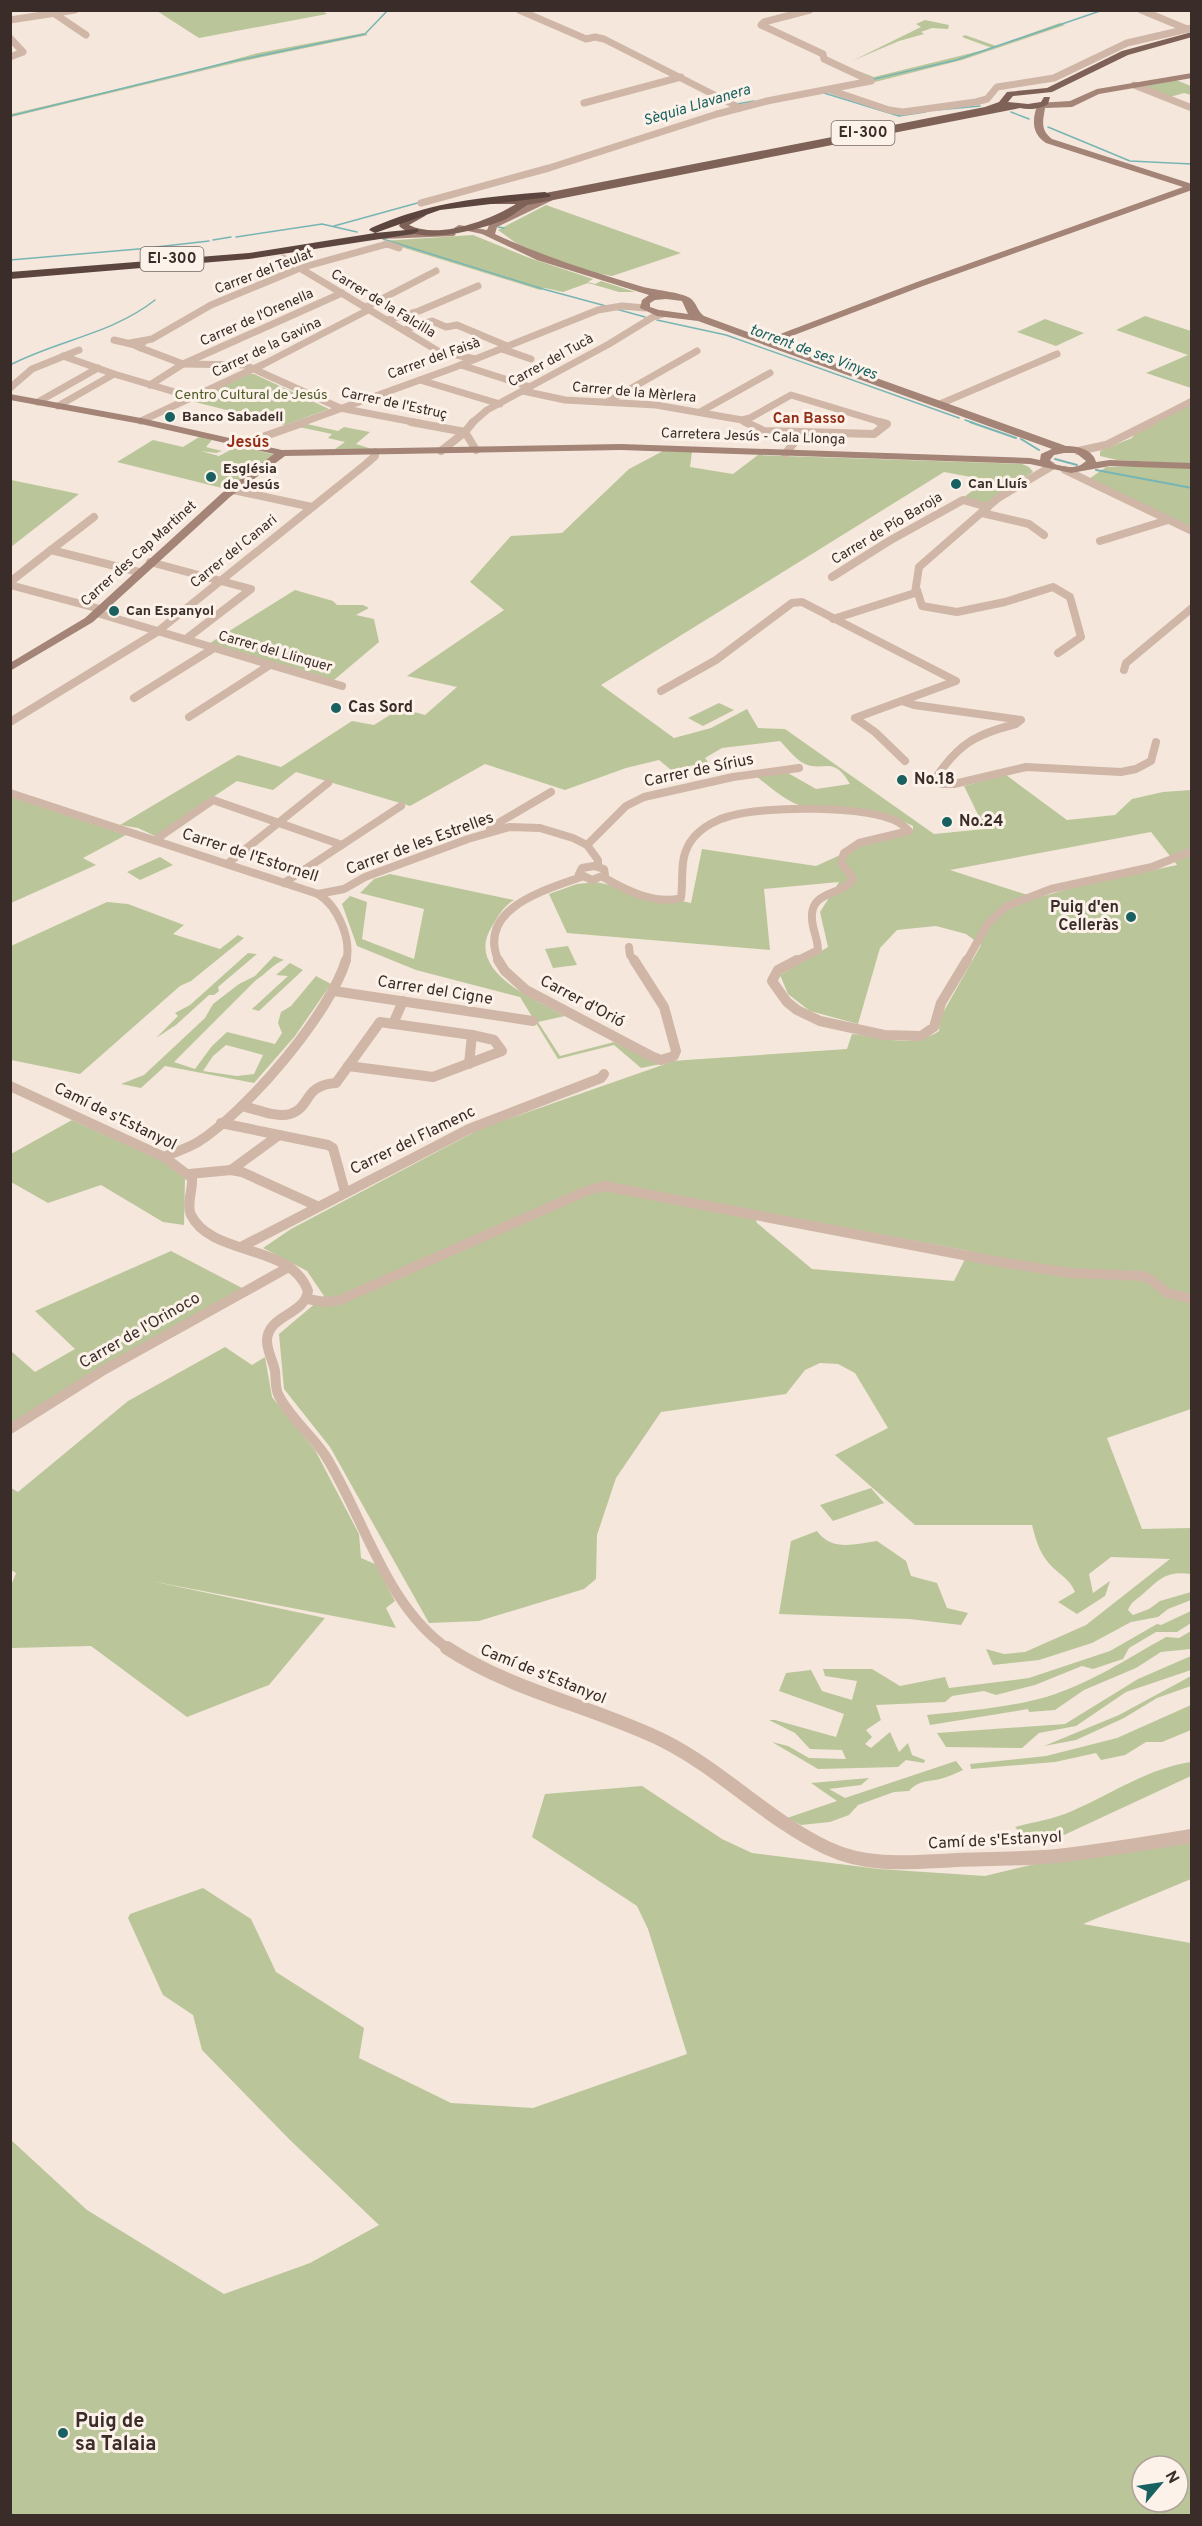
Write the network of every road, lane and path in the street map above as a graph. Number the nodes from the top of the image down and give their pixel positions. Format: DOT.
graph roads {
  1 [pos="75,10"];
  2 [pos="519,10"];
  3 [pos="810,10"];
  4 [pos="1141,10"];
  5 [pos="55,14"];
  6 [pos="10,20"];
  7 [pos="1190,32"];
  8 [pos="86,35"];
  9 [pos="10,38"];
  10 [pos="10,57"];
  11 [pos="1191,75"];
  12 [pos="681,77"];
  13 [pos="1007,84"];
  14 [pos="1134,85"];
  15 [pos="827,89"];
  16 [pos="1019,93"];
  17 [pos="1032,93"];
  18 [pos="1006,100"];
  19 [pos="584,104"];
  20 [pos="1043,104"];
  21 [pos="1024,106"];
  22 [pos="740,108"];
  23 [pos="1191,108"];
  24 [pos="1191,187"];
  25 [pos="548,197"];
  26 [pos="421,203"];
  27 [pos="499,203"];
  28 [pos="510,209"];
  29 [pos="488,222"];
  30 [pos="409,227"];
  31 [pos="459,228"];
  32 [pos="373,235"];
  33 [pos="490,235"];
  34 [pos="399,248"];
  35 [pos="283,258"];
  36 [pos="300,268"];
  37 [pos="436,271"];
  38 [pos="10,274"];
  39 [pos="478,286"];
  40 [pos="342,293"];
  41 [pos="651,307"];
  42 [pos="689,307"];
  43 [pos="368,308"];
  44 [pos="700,318"];
  45 [pos="387,320"];
  46 [pos="404,330"];
  47 [pos="114,340"];
  48 [pos="767,342"];
  49 [pos="143,344"];
  50 [pos="504,348"];
  51 [pos="79,350"];
  52 [pos="697,351"];
  53 [pos="1057,354"];
  54 [pos="63,356"];
  55 [pos="476,359"];
  56 [pos="531,359"];
  57 [pos="183,364"];
  58 [pos="461,365"];
  59 [pos="99,368"];
  60 [pos="253,369"];
  61 [pos="770,373"];
  62 [pos="114,374"];
  63 [pos="420,380"];
  64 [pos="150,385"];
  65 [pos="10,388"];
  66 [pos="527,389"];
  67 [pos="10,397"];
  68 [pos="192,397"];
  69 [pos="511,398"];
  70 [pos="565,400"];
  71 [pos="1191,401"];
  72 [pos="38,402"];
  73 [pos="607,402"];
  74 [pos="500,404"];
  75 [pos="940,404"];
  76 [pos="58,406"];
  77 [pos="340,408"];
  78 [pos="700,412"];
  79 [pos="742,420"];
  80 [pos="141,422"];
  81 [pos="465,432"];
  82 [pos="802,432"];
  83 [pos="243,444"];
  84 [pos="1099,448"];
  85 [pos="476,450"];
  86 [pos="1073,450"];
  87 [pos="441,451"];
  88 [pos="375,452"];
  89 [pos="282,453"];
  90 [pos="785,454"];
  91 [pos="1048,457"];
  92 [pos="1028,461"];
  93 [pos="1086,465"];
  94 [pos="1191,466"];
  95 [pos="1038,472"];
  96 [pos="233,490"];
  97 [pos="312,507"];
  98 [pos="985,510"];
  99 [pos="94,518"];
  100 [pos="1168,520"];
  101 [pos="1191,531"];
  102 [pos="1044,535"];
  103 [pos="1100,541"];
  104 [pos="51,550"];
  105 [pos="150,562"];
  106 [pos="139,572"];
  107 [pos="832,577"];
  108 [pos="221,580"];
  109 [pos="10,583"];
  110 [pos="917,590"];
  111 [pos="1191,608"];
  112 [pos="98,611"];
  113 [pos="833,619"];
  114 [pos="158,631"];
  115 [pos="186,639"];
  116 [pos="214,648"];
  117 [pos="1058,653"];
  118 [pos="270,665"];
  119 [pos="10,668"];
  120 [pos="1124,670"];
  121 [pos="342,686"];
  122 [pos="661,691"];
  123 [pos="134,698"];
  124 [pos="902,701"];
  125 [pos="189,717"];
  126 [pos="10,722"];
  127 [pos="1156,742"];
  128 [pos="904,761"];
  129 [pos="799,768"];
  130 [pos="328,783"];
  131 [pos="550,792"];
  132 [pos="10,793"];
  133 [pos="401,806"];
  134 [pos="279,822"];
  135 [pos="468,839"];
  136 [pos="155,840"];
  137 [pos="342,845"];
  138 [pos="587,845"];
  139 [pos="1191,851"];
  140 [pos="227,864"];
  141 [pos="598,866"];
  142 [pos="581,877"];
  143 [pos="603,877"];
  144 [pos="284,883"];
  145 [pos="344,889"];
  146 [pos="318,894"];
  147 [pos="328,899"];
  148 [pos="630,947"];
  149 [pos="334,991"];
  150 [pos="403,1001"];
  151 [pos="533,1021"];
  152 [pos="393,1024"];
  153 [pos="472,1035"];
  154 [pos="469,1064"];
  155 [pos="348,1066"];
  156 [pos="604,1074"];
  157 [pos="10,1086"];
  158 [pos="242,1106"];
  159 [pos="221,1124"];
  160 [pos="279,1135"];
  161 [pos="164,1157"];
  162 [pos="231,1170"];
  163 [pos="189,1174"];
  164 [pos="345,1191"];
  165 [pos="317,1206"];
  166 [pos="241,1247"];
  167 [pos="289,1267"];
  168 [pos="307,1299"];
  169 [pos="1191,1299"];
  170 [pos="10,1429"];
  171 [pos="1191,1836"];
  1 -- 5 [label="street"];
  2 -- 12 [label="street"];
  3 -- 15 [label="street"];
  4 -- 7 [label="street"];
  5 -- 6 [label="street"];
  5 -- 8 [label="street"];
  7 -- 13 [label="street"];
  7 -- 17 [label="main road, EI-300"];
  7 -- 20 [label="main road"];
  9 -- 10 [label="street"];
  11 -- 14 [label="street"];
  12 -- 19 [label="street"];
  12 -- 22 [label="street"];
  13 -- 15 [label="street"];
  13 -- 16 [label="street"];
  14 -- 20 [label="street"];
  14 -- 23 [label="street"];
  15 -- 22 [label="street"];
  16 -- 17 [label="main road, EI-300"];
  16 -- 18 [label="main road, EI-300"];
  17 -- 20 [label="main road, EI-300"];
  18 -- 21 [label="main road"];
  18 -- 25 [label="main road, EI-300"];
  20 -- 21 [label="street"];
  20 -- 24 [label="street"];
  21 -- 25 [label="main road, EI-300"];
  22 -- 26 [label="street"];
  24 -- 48 [label="street"];
  25 -- 27 [label="main road, EI-300"];
  25 -- 28 [label="main road, EI-300"];
  25 -- 32 [label="highway, EI-300"];
  25 -- 33 [label="street"];
  27 -- 28 [label="main road"];
  27 -- 30 [label="main road, EI-300"];
  28 -- 29 [label="main road, EI-300"];
  29 -- 31 [label="main road, EI-300"];
  29 -- 33 [label="street"];
  30 -- 31 [label="main road, EI-300"];
  30 -- 32 [label="highway, EI-300"];
  31 -- 33 [label="street"];
  32 -- 33 [label="street"];
  32 -- 38 [label="highway, EI-300"];
  32 -- 38 [label="highway, EI-300"];
  33 -- 41 [label="street"];
  34 -- 36 [label="street, Carrer del Teulat"];
  35 -- 36 [label="street, Carrer de la Falcilla"];
  36 -- 40 [label="street, Carrer de la Falcilla"];
  36 -- 49 [label="street, Carrer del Teulat"];
  37 -- 43 [label="street, Carrer de la Gavina"];
  39 -- 45 [label="street"];
  40 -- 43 [label="street, Carrer de la Falcilla"];
  40 -- 57 [label="street, Carrer de l'Orenella"];
  41 -- 42 [label="street"];
  41 -- 42 [label="street"];
  41 -- 44 [label="street"];
  41 -- 50 [label="street, Carrer del Faisà"];
  41 -- 66 [label="street, Carrer del Tucà"];
  42 -- 44 [label="street"];
  43 -- 45 [label="street, Carrer de la Falcilla"];
  43 -- 60 [label="street, Carrer de la Gavina"];
  44 -- 48 [label="street"];
  45 -- 46 [label="street, Carrer de la Falcilla"];
  46 -- 50 [label="street"];
  46 -- 55 [label="street, Carrer de la Falcilla"];
  47 -- 49 [label="street"];
  48 -- 75 [label="street"];
  49 -- 57 [label="street"];
  50 -- 55 [label="street, Carrer del Faisà"];
  50 -- 56 [label="street"];
  51 -- 54 [label="street"];
  52 -- 73 [label="street"];
  53 -- 75 [label="street"];
  54 -- 59 [label="street"];
  54 -- 65 [label="street"];
  55 -- 58 [label="street, Carrer del Faisà"];
  57 -- 60 [label="street"];
  57 -- 64 [label="street, Carrer de l'Orenella"];
  58 -- 63 [label="street, Carrer del Faisà"];
  58 -- 66 [label="street, Carrer de la Mèrlera"];
  59 -- 62 [label="street"];
  59 -- 72 [label="street"];
  60 -- 68 [label="street, Carrer de la Gavina"];
  60 -- 77 [label="street, Carrer de l'Estruç"];
  61 -- 78 [label="street"];
  62 -- 64 [label="street"];
  62 -- 76 [label="street"];
  63 -- 74 [label="street"];
  63 -- 77 [label="street, Carrer del Faisà"];
  64 -- 68 [label="street"];
  66 -- 69 [label="street, Carrer del Tucà"];
  66 -- 70 [label="street, Carrer de la Mèrlera"];
  67 -- 72 [label="street, Carretera Jesús - Cala Llonga"];
  68 -- 80 [label="street, Carrer de la Gavina"];
  69 -- 70 [label="street"];
  69 -- 74 [label="street, Carrer del Tucà"];
  70 -- 73 [label="street, Carrer de la Mèrlera"];
  71 -- 84 [label="street"];
  72 -- 76 [label="street, Carretera Jesús - Cala Llonga"];
  73 -- 78 [label="street, Carrer de la Mèrlera"];
  74 -- 81 [label="street, Carrer del Tucà"];
  75 -- 91 [label="street"];
  76 -- 80 [label="street, Carretera Jesús - Cala Llonga"];
  77 -- 81 [label="street, Carrer de l'Estruç"];
  77 -- 83 [label="street, Carrer del Faisà"];
  78 -- 79 [label="street, Carrer de la Mèrlera"];
  79 -- 82 [label="street, Carrer de la Mèrlera"];
  79 -- 82 [label="street, Carrer de la Mèrlera"];
  80 -- 83 [label="street, Carretera Jesús - Cala Llonga"];
  81 -- 85 [label="street"];
  81 -- 87 [label="street, Carrer del Tucà"];
  82 -- 90 [label="street"];
  83 -- 89 [label="street, Carretera Jesús - Cala Llonga"];
  84 -- 86 [label="street"];
  84 -- 93 [label="street"];
  85 -- 87 [label="street, Carretera Jesús - Cala Llonga"];
  85 -- 90 [label="street, Carretera Jesús - Cala Llonga"];
  86 -- 91 [label="street"];
  86 -- 93 [label="street"];
  87 -- 88 [label="street, Carretera Jesús - Cala Llonga"];
  88 -- 89 [label="street, Carretera Jesús - Cala Llonga"];
  88 -- 97 [label="street, Carrer del Canari"];
  89 -- 96 [label="street, Carrer des Cap Martinet"];
  90 -- 92 [label="street, Carretera Jesús - Cala Llonga"];
  91 -- 92 [label="street, Carretera Jesús - Cala Llonga"];
  91 -- 93 [label="street"];
  91 -- 95 [label="street"];
  92 -- 95 [label="street"];
  93 -- 94 [label="street"];
  93 -- 100 [label="street"];
  95 -- 98 [label="street"];
  96 -- 97 [label="street"];
  96 -- 105 [label="street, Carrer des Cap Martinet"];
  97 -- 108 [label="street, Carrer del Canari"];
  98 -- 102 [label="street, Carrer de Pío Baroja"];
  98 -- 107 [label="street, Carrer de Pío Baroja"];
  98 -- 110 [label="street"];
  99 -- 104 [label="street"];
  100 -- 101 [label="street"];
  100 -- 103 [label="street"];
  104 -- 106 [label="street"];
  104 -- 109 [label="street"];
  105 -- 106 [label="street, Carrer des Cap Martinet"];
  105 -- 108 [label="street"];
  106 -- 112 [label="street, Carrer des Cap Martinet"];
  108 -- 114 [label="street, Carrer del Canari"];
  108 -- 115 [label="street"];
  109 -- 112 [label="street, Carrer del Llinquer"];
  110 -- 113 [label="street"];
  110 -- 117 [label="street"];
  111 -- 120 [label="street"];
  112 -- 114 [label="street, Carrer del Llinquer"];
  112 -- 119 [label="street, Carrer des Cap Martinet"];
  113 -- 122 [label="street"];
  113 -- 124 [label="street"];
  114 -- 115 [label="street, Carrer del Llinquer"];
  114 -- 126 [label="street, Carrer del Canari"];
  115 -- 116 [label="street, Carrer del Llinquer"];
  116 -- 118 [label="street, Carrer del Llinquer"];
  116 -- 123 [label="street"];
  118 -- 121 [label="street, Carrer del Llinquer"];
  118 -- 125 [label="street"];
  124 -- 127 [label="street"];
  124 -- 128 [label="street"];
  129 -- 138 [label="street, Carrer de Sírius"];
  130 -- 134 [label="street"];
  131 -- 135 [label="street"];
  132 -- 136 [label="street, Carrer de l'Estornell"];
  133 -- 137 [label="street"];
  134 -- 136 [label="street"];
  134 -- 137 [label="street"];
  134 -- 140 [label="street"];
  135 -- 138 [label="street, Carrer de les Estrelles"];
  135 -- 145 [label="street, Carrer de les Estrelles"];
  136 -- 140 [label="street, Carrer de l'Estornell"];
  137 -- 144 [label="street"];
  138 -- 141 [label="street"];
  139 -- 143 [label="street"];
  140 -- 144 [label="street, Carrer de l'Estornell"];
  141 -- 142 [label="street"];
  141 -- 143 [label="street"];
  142 -- 143 [label="street"];
  142 -- 148 [label="street, Carrer d'Orió"];
  144 -- 146 [label="street, Carrer de l'Estornell"];
  145 -- 146 [label="street, Carrer de les Estrelles"];
  145 -- 147 [label="street, Carrer de les Estrelles"];
  146 -- 147 [label="street, Carrer de l'Estornell"];
  147 -- 149 [label="street, Carrer de l'Estornell"];
  149 -- 150 [label="street, Carrer del Cigne"];
  149 -- 158 [label="street, Carrer de l'Estornell"];
  150 -- 151 [label="street, Carrer del Cigne"];
  150 -- 152 [label="street"];
  152 -- 153 [label="street"];
  152 -- 155 [label="street"];
  153 -- 154 [label="street"];
  153 -- 154 [label="street"];
  154 -- 155 [label="street"];
  155 -- 158 [label="street"];
  156 -- 164 [label="street, Carrer del Flamenc"];
  157 -- 161 [label="street, Camí de s'Estanyol"];
  158 -- 159 [label="street, Carrer de l'Estornell"];
  159 -- 160 [label="street"];
  159 -- 161 [label="street, Carrer de l'Estornell"];
  160 -- 162 [label="street"];
  160 -- 164 [label="street"];
  161 -- 163 [label="street, Camí de s'Estanyol"];
  162 -- 163 [label="street"];
  162 -- 165 [label="street"];
  163 -- 166 [label="street"];
  164 -- 165 [label="street, Carrer del Flamenc"];
  165 -- 166 [label="street, Carrer del Flamenc"];
  166 -- 167 [label="street"];
  167 -- 168 [label="street"];
  167 -- 170 [label="street, Carrer de l'Orinoco"];
  168 -- 169 [label="street"];
  168 -- 171 [label="street, Camí de s'Estanyol"];
}
